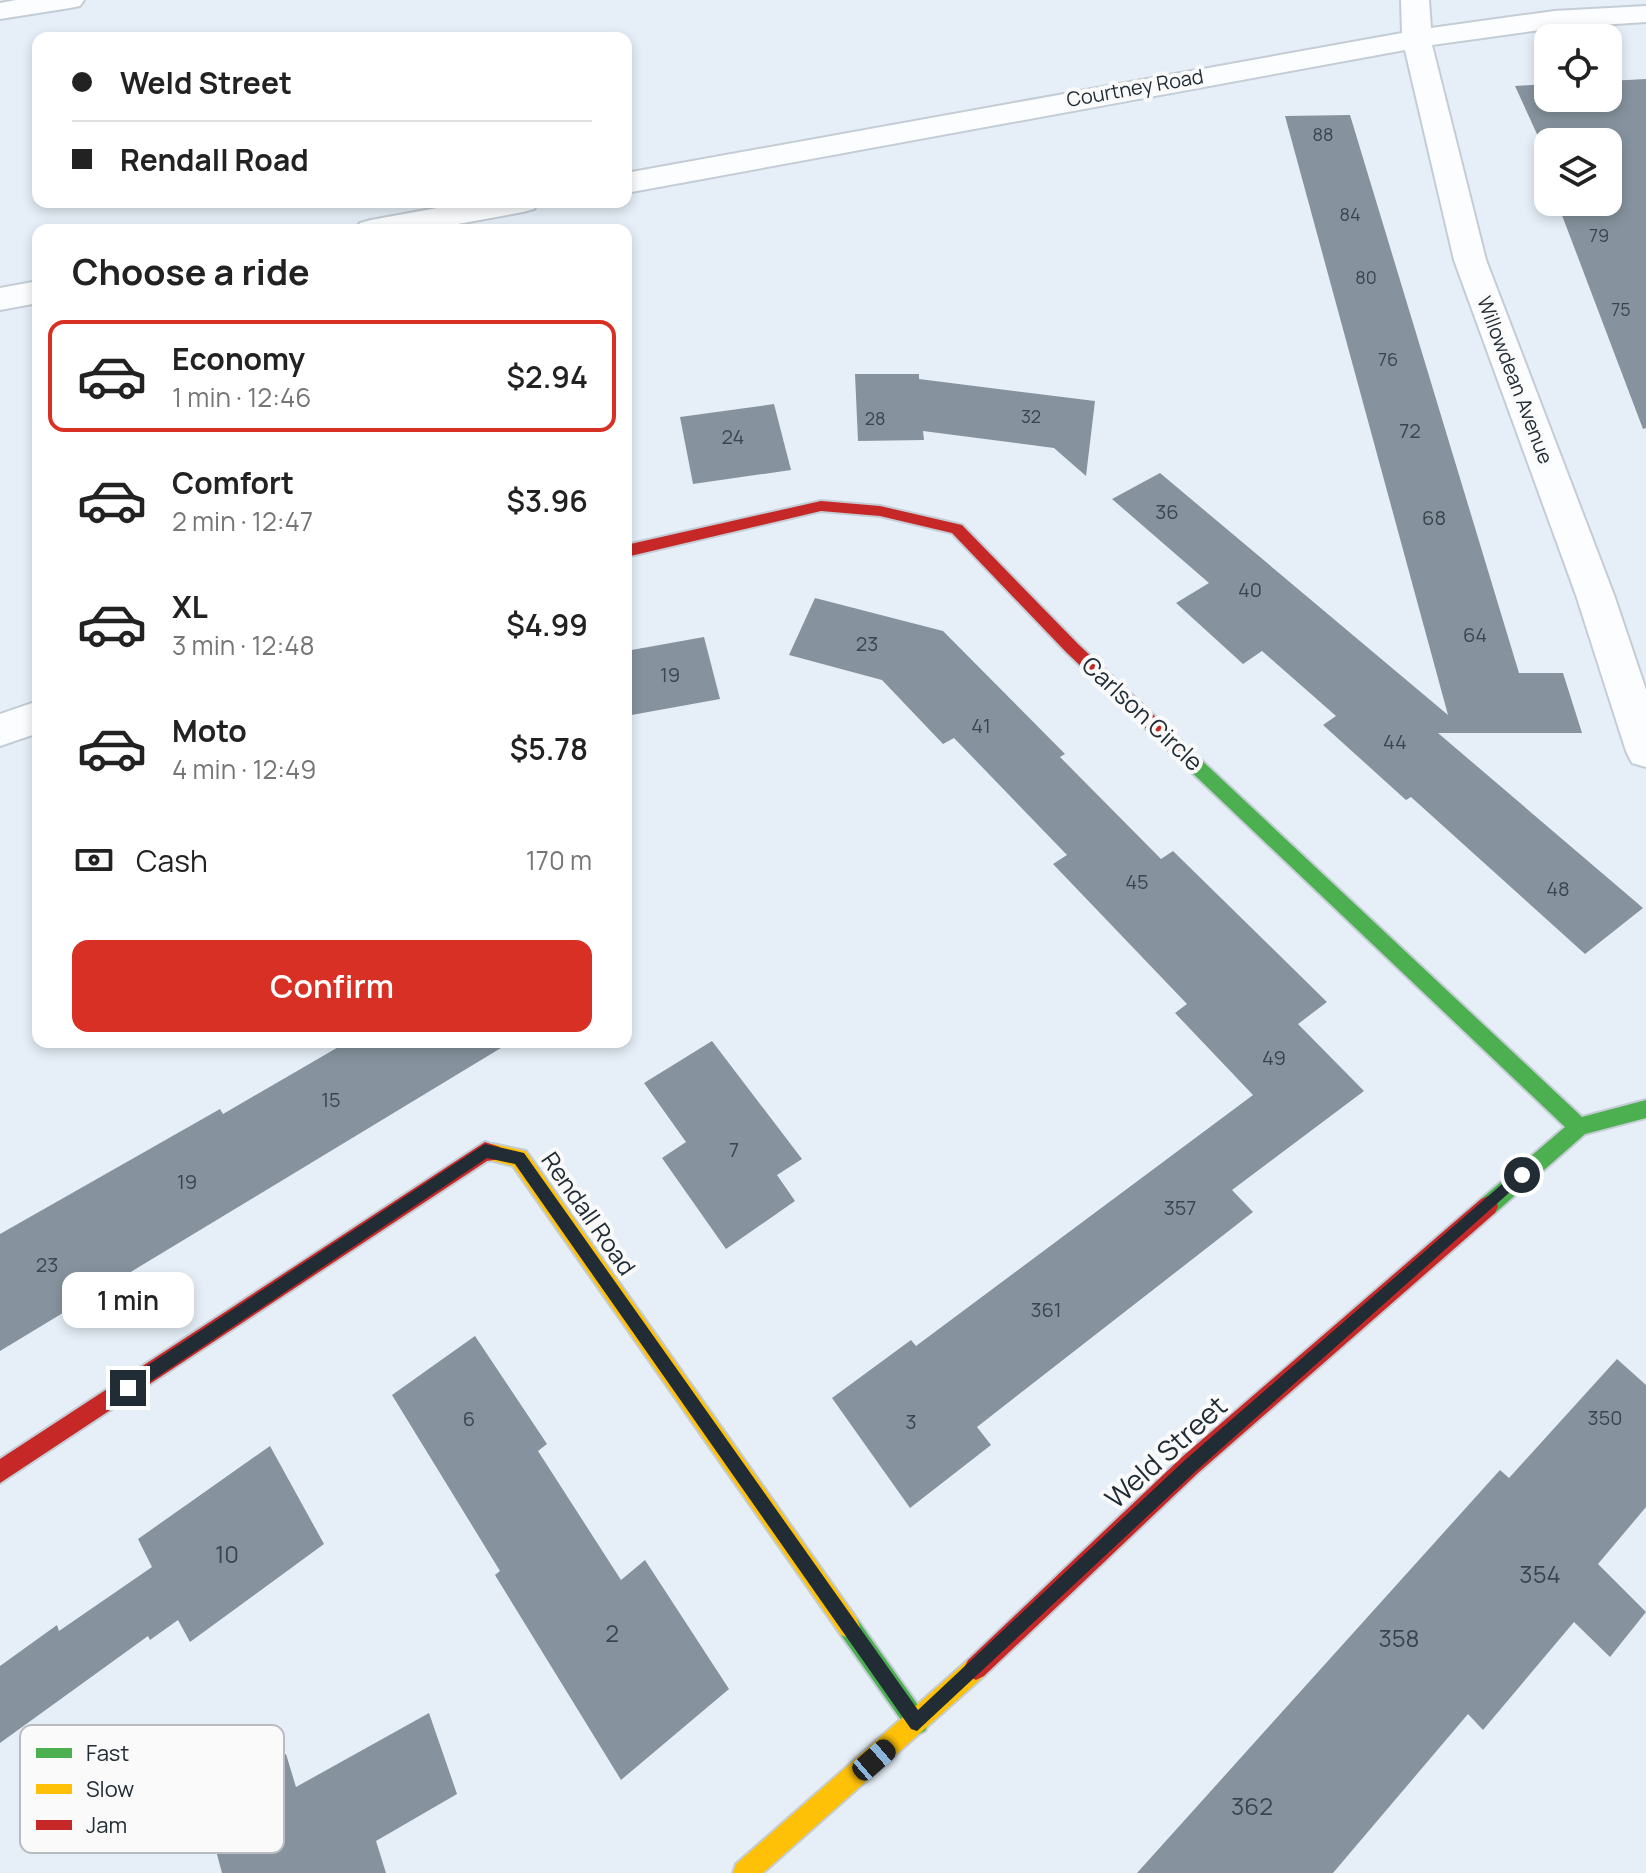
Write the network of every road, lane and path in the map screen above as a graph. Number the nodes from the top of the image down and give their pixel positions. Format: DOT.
graph roads {
  1 [pos="70,0"];
  2 [pos="1415,0"];
  3 [pos="0,11"];
  4 [pos="1646,14"];
  5 [pos="1417,41"];
  6 [pos="632,182"];
  7 [pos="490,208"];
  8 [pos="404,224"];
  9 [pos="32,293"];
  10 [pos="0,299"];
  11 [pos="632,550"];
  12 [pos="32,719"];
  13 [pos="0,730"];
  14 [pos="1646,751"];
  15 [pos="1646,1109"];
  16 [pos="1579,1127"];
  17 [pos="0,1472"];
  18 [pos="917,1723"];
  19 [pos="745,1873"];
  1 -- 3 [label="street"];
  2 -- 5 [label="street, Willowdean Avenue"];
  4 -- 5 [label="street, Courtney Road"];
  5 -- 6 [label="street, Courtney Road"];
  5 -- 14 [label="street, Willowdean Avenue"];
  7 -- 8 [label="street"];
  9 -- 10 [label="street"];
  11 -- 16 [label="street, Carlson Circle"];
  12 -- 13 [label="street"];
  15 -- 16 [label="street, Weld Street"];
  16 -- 18 [label="street, Weld Street"];
  17 -- 18 [label="street, Rendall Road"];
  18 -- 19 [label="street, Weld Street"];
}
